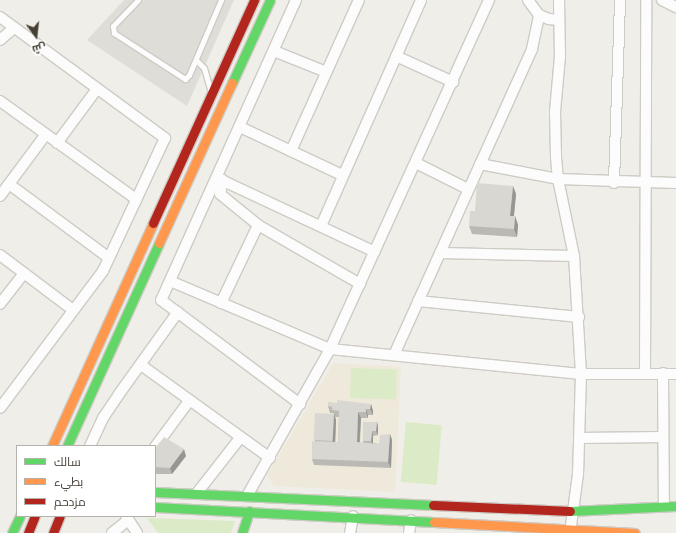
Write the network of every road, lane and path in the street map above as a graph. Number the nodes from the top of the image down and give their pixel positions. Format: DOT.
graph roads {
  1 [pos="138,0"];
  2 [pos="221,0"];
  3 [pos="254,0"];
  4 [pos="270,0"];
  5 [pos="296,0"];
  6 [pos="359,0"];
  7 [pos="421,0"];
  8 [pos="489,0"];
  9 [pos="528,0"];
  10 [pos="559,0"];
  11 [pos="614,0"];
  12 [pos="646,0"];
  13 [pos="662,0"];
  14 [pos="620,5"];
  15 [pos="676,7"];
  16 [pos="539,15"];
  17 [pos="0,17"];
  18 [pos="559,20"];
  19 [pos="14,28"];
  20 [pos="0,40"];
  21 [pos="274,51"];
  22 [pos="396,56"];
  23 [pos="196,60"];
  24 [pos="326,72"];
  25 [pos="453,82"];
  26 [pos="97,88"];
  27 [pos="212,93"];
  28 [pos="0,101"];
  29 [pos="240,127"];
  30 [pos="46,134"];
  31 [pos="58,143"];
  32 [pos="291,151"];
  33 [pos="416,164"];
  34 [pos="480,164"];
  35 [pos="342,175"];
  36 [pos="220,179"];
  37 [pos="558,179"];
  38 [pos="614,183"];
  39 [pos="645,183"];
  40 [pos="676,183"];
  41 [pos="9,184"];
  42 [pos="468,189"];
  43 [pos="0,196"];
  44 [pos="136,198"];
  45 [pos="258,225"];
  46 [pos="320,226"];
  47 [pos="375,252"];
  48 [pos="440,253"];
  49 [pos="0,255"];
  50 [pos="574,256"];
  51 [pos="109,258"];
  52 [pos="24,273"];
  53 [pos="170,280"];
  54 [pos="360,284"];
  55 [pos="418,301"];
  56 [pos="221,303"];
  57 [pos="0,304"];
  58 [pos="73,310"];
  59 [pos="178,312"];
  60 [pos="579,317"];
  61 [pos="330,349"];
  62 [pos="394,356"];
  63 [pos="141,365"];
  64 [pos="645,373"];
  65 [pos="581,374"];
  66 [pos="663,374"];
  67 [pos="676,374"];
  68 [pos="189,401"];
  69 [pos="300,404"];
  70 [pos="0,408"];
  71 [pos="663,437"];
  72 [pos="240,438"];
  73 [pos="580,438"];
  74 [pos="52,445"];
  75 [pos="67,445"];
  76 [pos="90,445"];
  77 [pos="156,446"];
  78 [pos="270,458"];
  79 [pos="156,492"];
  80 [pos="197,493"];
  81 [pos="247,496"];
  82 [pos="297,497"];
  83 [pos="664,506"];
  84 [pos="676,506"];
  85 [pos="156,507"];
  86 [pos="249,511"];
  87 [pos="574,511"];
  88 [pos="295,514"];
  89 [pos="353,516"];
  90 [pos="20,517"];
  91 [pos="36,517"];
  92 [pos="60,517"];
  93 [pos="127,518"];
  94 [pos="411,520"];
  95 [pos="570,531"];
  96 [pos="12,533"];
  97 [pos="28,533"];
  98 [pos="53,533"];
  99 [pos="112,533"];
  100 [pos="138,533"];
  101 [pos="242,533"];
  102 [pos="350,533"];
  103 [pos="409,533"];
  104 [pos="635,533"];
  1 -- 23 [label="lane"];
  2 -- 23 [label="lane"];
  3 -- 27 [label="street"];
  4 -- 75 [label="street"];
  5 -- 21 [label="street"];
  6 -- 24 [label="street"];
  7 -- 22 [label="street"];
  8 -- 25 [label="street"];
  9 -- 16 [label="street"];
  10 -- 18 [label="street"];
  11 -- 14 [label="street"];
  12 -- 39 [label="street"];
  13 -- 15 [label="street"];
  14 -- 38 [label="street"];
  16 -- 18 [label="street"];
  16 -- 34 [label="street"];
  17 -- 19 [label="street"];
  18 -- 37 [label="street"];
  19 -- 20 [label="street"];
  19 -- 26 [label="street"];
  21 -- 24 [label="street"];
  21 -- 29 [label="street"];
  22 -- 25 [label="street"];
  22 -- 35 [label="street"];
  23 -- 27 [label="lane"];
  24 -- 32 [label="street"];
  25 -- 33 [label="street"];
  26 -- 31 [label="street"];
  26 -- 44 [label="street"];
  27 -- 74 [label="street"];
  28 -- 30 [label="street"];
  29 -- 32 [label="street"];
  29 -- 36 [label="street"];
  30 -- 31 [label="street"];
  30 -- 41 [label="street"];
  31 -- 44 [label="street"];
  32 -- 35 [label="street"];
  33 -- 42 [label="street"];
  33 -- 47 [label="street"];
  34 -- 37 [label="street"];
  34 -- 42 [label="street"];
  35 -- 46 [label="street"];
  36 -- 45 [label="street"];
  36 -- 46 [label="street"];
  36 -- 53 [label="street"];
  37 -- 38 [label="street"];
  37 -- 50 [label="street"];
  38 -- 39 [label="street"];
  39 -- 40 [label="street"];
  39 -- 64 [label="street"];
  41 -- 43 [label="street"];
  41 -- 51 [label="street"];
  42 -- 48 [label="street"];
  44 -- 51 [label="street"];
  45 -- 54 [label="street"];
  45 -- 56 [label="street"];
  46 -- 47 [label="street"];
  47 -- 54 [label="street"];
  48 -- 50 [label="street"];
  48 -- 55 [label="street"];
  49 -- 52 [label="street"];
  50 -- 60 [label="street"];
  51 -- 58 [label="street"];
  52 -- 57 [label="street"];
  52 -- 58 [label="street"];
  53 -- 56 [label="street"];
  53 -- 59 [label="street"];
  54 -- 61 [label="street"];
  55 -- 60 [label="street"];
  55 -- 62 [label="street"];
  56 -- 61 [label="street"];
  58 -- 70 [label="street"];
  59 -- 63 [label="street"];
  59 -- 69 [label="street"];
  60 -- 65 [label="street"];
  61 -- 62 [label="street"];
  61 -- 69 [label="street"];
  62 -- 65 [label="street"];
  63 -- 68 [label="street"];
  63 -- 76 [label="street"];
  64 -- 65 [label="street"];
  64 -- 66 [label="street"];
  65 -- 73 [label="street"];
  66 -- 67 [label="street"];
  66 -- 71 [label="street"];
  68 -- 72 [label="street"];
  68 -- 77 [label="street"];
  69 -- 78 [label="street"];
  71 -- 73 [label="street"];
  71 -- 83 [label="street"];
  72 -- 78 [label="street"];
  72 -- 80 [label="street"];
  73 -- 87 [label="street"];
  78 -- 81 [label="street"];
  79 -- 80 [label="street"];
  80 -- 81 [label="street"];
  81 -- 82 [label="street"];
  82 -- 87 [label="street"];
  82 -- 88 [label="street"];
  83 -- 84 [label="street"];
  83 -- 87 [label="street"];
  85 -- 86 [label="street"];
  86 -- 88 [label="street"];
  86 -- 101 [label="street"];
  87 -- 95 [label="street"];
  88 -- 89 [label="street"];
  89 -- 94 [label="street"];
  89 -- 102 [label="street"];
  90 -- 96 [label="street"];
  91 -- 97 [label="street"];
  92 -- 98 [label="street"];
  93 -- 99 [label="street"];
  93 -- 100 [label="street"];
  94 -- 95 [label="street"];
  94 -- 103 [label="street"];
  95 -- 104 [label="street"];
}
